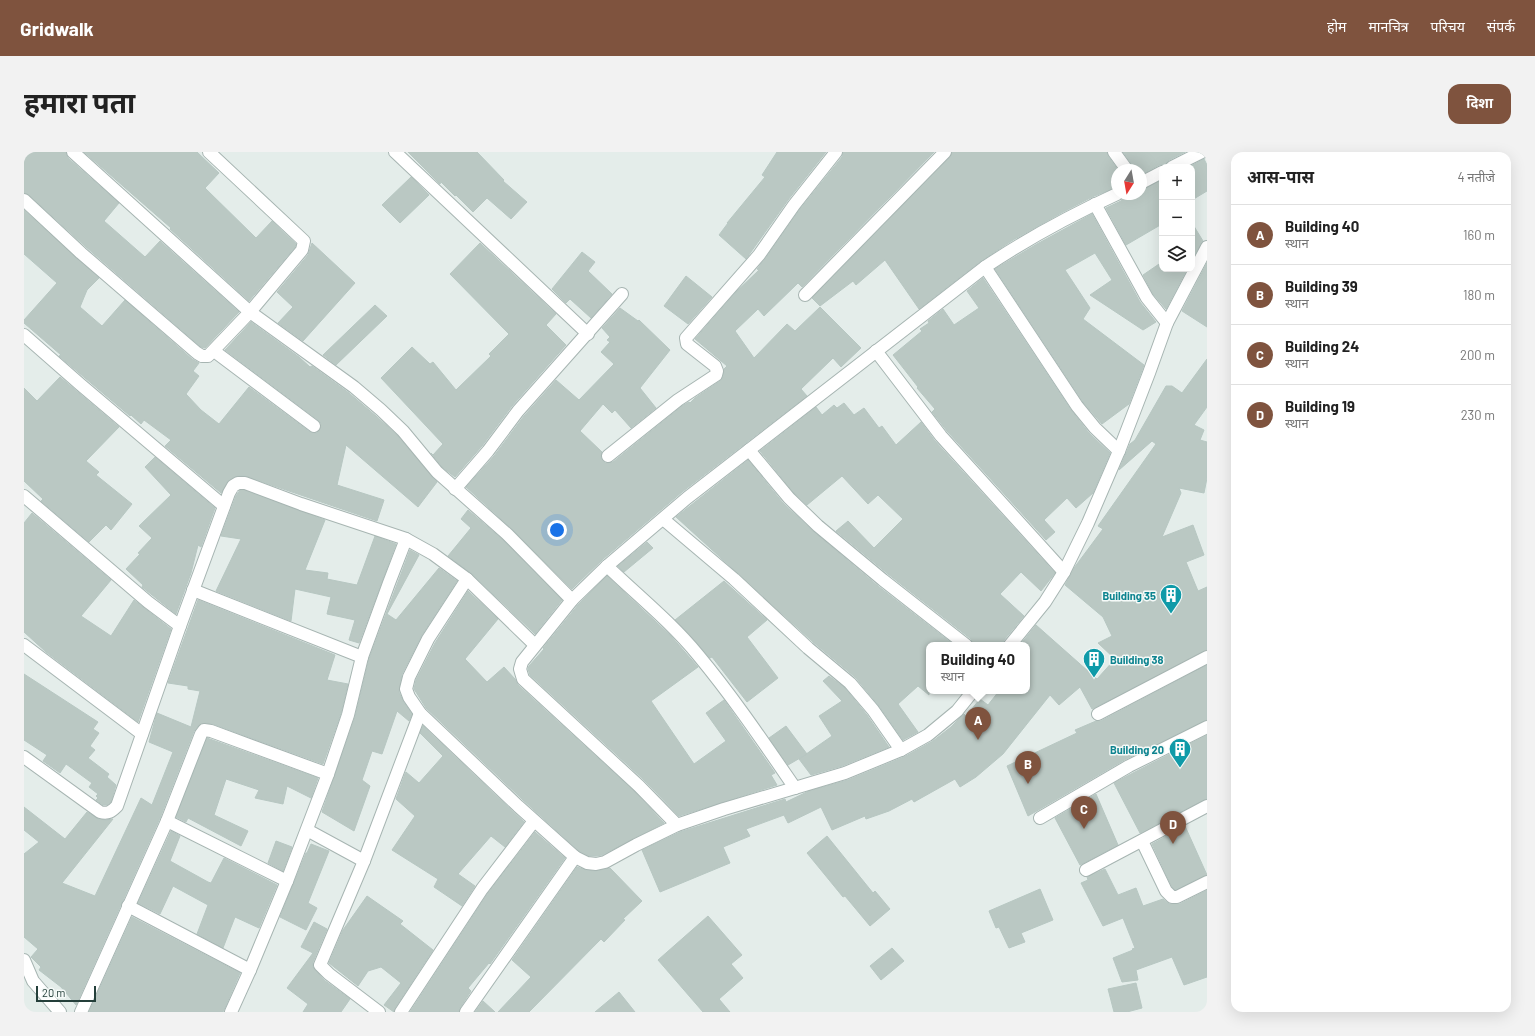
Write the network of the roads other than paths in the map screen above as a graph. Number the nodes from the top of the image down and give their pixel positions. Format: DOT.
graph roads {
  1 [pos="73,152"];
  2 [pos="209,152"];
  3 [pos="395,152"];
  4 [pos="836,152"];
  5 [pos="945,152"];
  6 [pos="1114,152"];
  7 [pos="1202,152"];
  8 [pos="1123,164"];
  9 [pos="1178,164"];
  10 [pos="1159,174"];
  11 [pos="1147,180"];
  12 [pos="1111,197"];
  13 [pos="24,200"];
  14 [pos="1095,204"];
  15 [pos="1207,247"];
  16 [pos="985,267"];
  17 [pos="622,294"];
  18 [pos="804,295"];
  19 [pos="250,312"];
  20 [pos="1167,323"];
  21 [pos="588,334"];
  22 [pos="24,335"];
  23 [pos="214,351"];
  24 [pos="876,351"];
  25 [pos="314,426"];
  26 [pos="749,450"];
  27 [pos="1119,451"];
  28 [pos="608,456"];
  29 [pos="455,489"];
  30 [pos="24,496"];
  31 [pos="224,506"];
  32 [pos="663,520"];
  33 [pos="406,539"];
  34 [pos="607,566"];
  35 [pos="1064,572"];
  36 [pos="467,579"];
  37 [pos="193,590"];
  38 [pos="572,600"];
  39 [pos="180,626"];
  40 [pos="962,642"];
  41 [pos="1013,642"];
  42 [pos="24,645"];
  43 [pos="535,645"];
  44 [pos="362,657"];
  45 [pos="1207,657"];
  46 [pos="971,694"];
  47 [pos="420,713"];
  48 [pos="1098,714"];
  49 [pos="1207,727"];
  50 [pos="142,734"];
  51 [pos="900,750"];
  52 [pos="24,757"];
  53 [pos="328,774"];
  54 [pos="795,788"];
  55 [pos="1207,806"];
  56 [pos="1040,818"];
  57 [pos="167,821"];
  58 [pos="534,821"];
  59 [pos="677,825"];
  60 [pos="306,830"];
  61 [pos="1142,841"];
  62 [pos="575,857"];
  63 [pos="364,861"];
  64 [pos="1086,870"];
  65 [pos="287,881"];
  66 [pos="1207,882"];
  67 [pos="128,906"];
  68 [pos="24,960"];
  69 [pos="250,970"];
  70 [pos="60,1012"];
  71 [pos="81,1012"];
  72 [pos="230,1012"];
  73 [pos="379,1012"];
  74 [pos="401,1012"];
  75 [pos="466,1012"];
  1 -- 19 [label="street"];
  2 -- 19 [label="street"];
  3 -- 21 [label="street"];
  4 -- 28 [label="street"];
  5 -- 18 [label="street"];
  6 -- 8 [label="street"];
  7 -- 9 [label="street"];
  10 -- 11 [label="street"];
  12 -- 14 [label="street"];
  13 -- 23 [label="street"];
  14 -- 16 [label="street"];
  14 -- 20 [label="street"];
  15 -- 20 [label="street"];
  16 -- 24 [label="street"];
  16 -- 27 [label="street"];
  17 -- 21 [label="street"];
  19 -- 23 [label="street"];
  19 -- 29 [label="street"];
  20 -- 27 [label="street"];
  21 -- 29 [label="street"];
  22 -- 31 [label="street"];
  23 -- 25 [label="street"];
  24 -- 26 [label="street"];
  24 -- 35 [label="street"];
  26 -- 32 [label="street"];
  26 -- 40 [label="street"];
  27 -- 35 [label="street"];
  29 -- 38 [label="street"];
  30 -- 39 [label="street"];
  31 -- 33 [label="street"];
  31 -- 37 [label="street"];
  32 -- 34 [label="street"];
  32 -- 51 [label="street"];
  33 -- 36 [label="street"];
  33 -- 44 [label="street"];
  34 -- 38 [label="street"];
  34 -- 54 [label="street"];
  35 -- 41 [label="street"];
  36 -- 43 [label="street"];
  36 -- 47 [label="street"];
  37 -- 39 [label="street"];
  37 -- 44 [label="street"];
  38 -- 43 [label="street"];
  39 -- 50 [label="street"];
  42 -- 50 [label="street"];
  43 -- 59 [label="street"];
  44 -- 53 [label="street"];
  45 -- 48 [label="street"];
  46 -- 51 [label="street"];
  47 -- 58 [label="street"];
  47 -- 63 [label="street"];
  49 -- 56 [label="street"];
  50 -- 52 [label="street"];
  51 -- 54 [label="street"];
  53 -- 57 [label="street"];
  53 -- 60 [label="street"];
  54 -- 59 [label="street"];
  55 -- 61 [label="street"];
  57 -- 65 [label="street"];
  57 -- 67 [label="street"];
  58 -- 62 [label="street"];
  58 -- 74 [label="street"];
  59 -- 62 [label="street"];
  60 -- 63 [label="street"];
  60 -- 65 [label="street"];
  61 -- 64 [label="street"];
  61 -- 66 [label="street"];
  62 -- 75 [label="street"];
  63 -- 73 [label="street"];
  65 -- 69 [label="street"];
  67 -- 69 [label="street"];
  67 -- 71 [label="street"];
  68 -- 70 [label="street"];
  69 -- 72 [label="street"];
}
